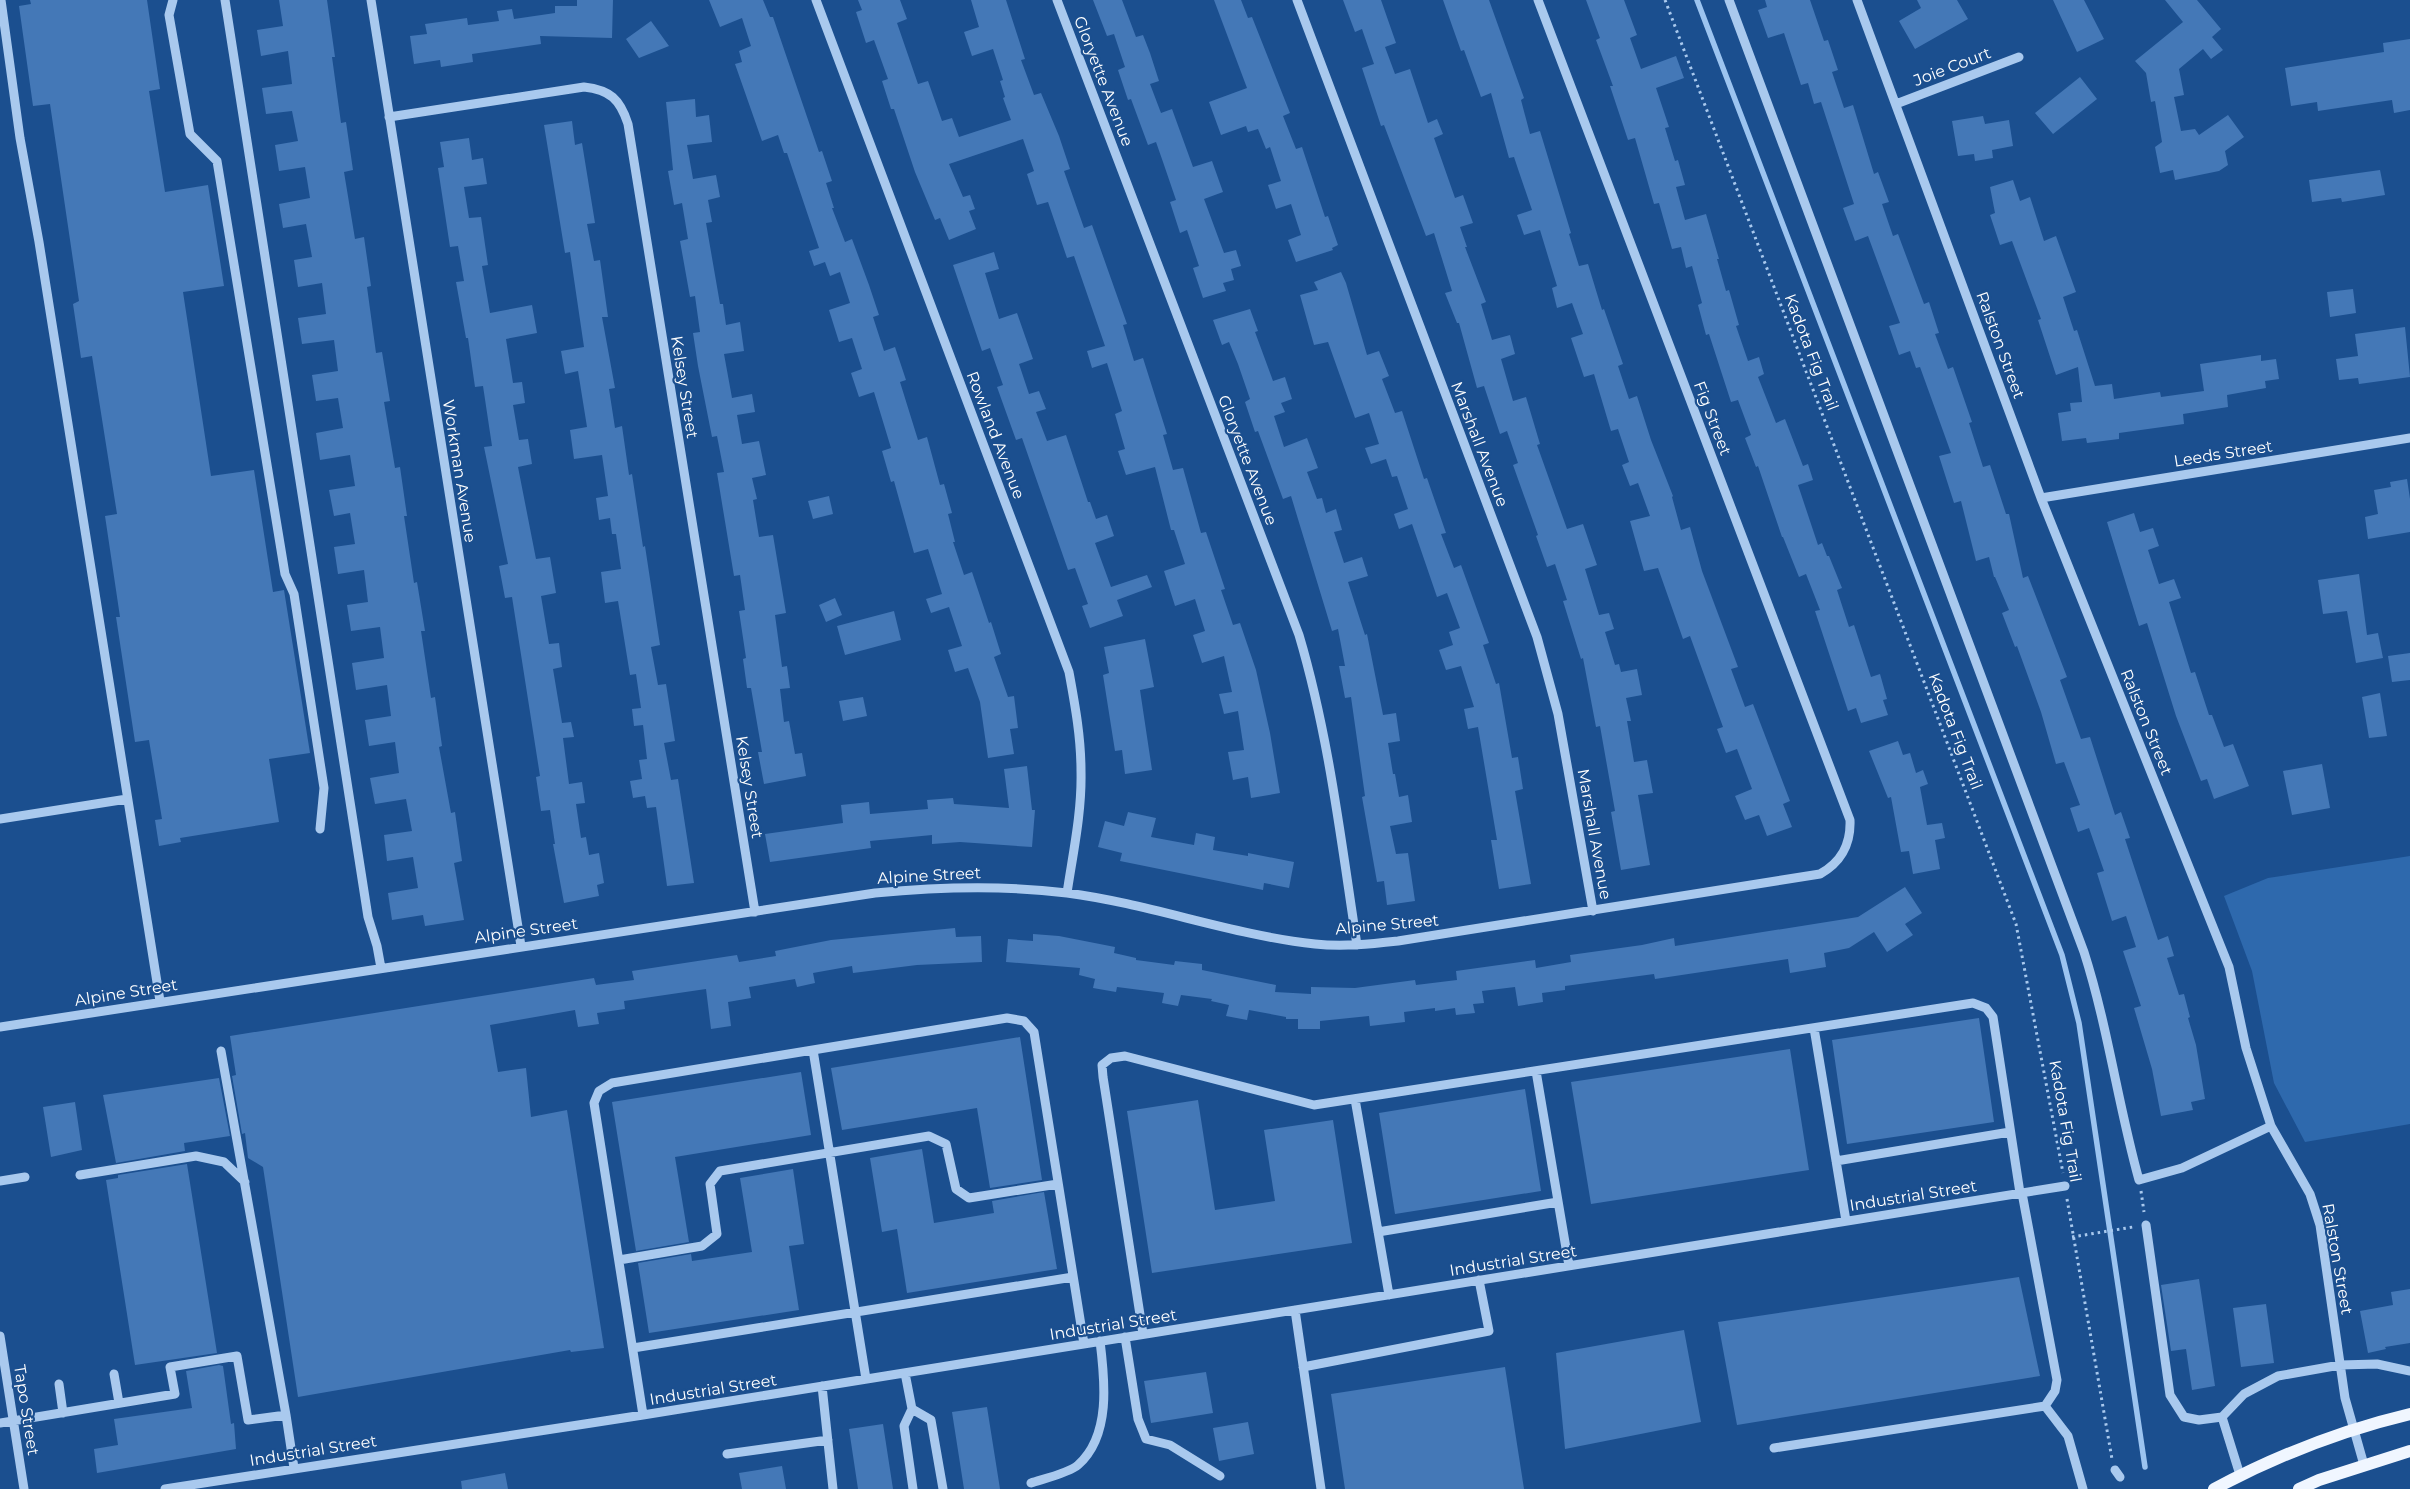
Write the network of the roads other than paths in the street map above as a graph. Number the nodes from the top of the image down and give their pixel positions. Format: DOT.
graph roads {
  1 [pos="1,0"];
  2 [pos="173,0"];
  3 [pos="225,0"];
  4 [pos="371,0"];
  5 [pos="816,0"];
  6 [pos="1057,0"];
  7 [pos="1297,0"];
  8 [pos="1538,0"];
  9 [pos="1728,0"];
  10 [pos="1857,0"];
  11 [pos="3,40"];
  12 [pos="2019,58"];
  13 [pos="1896,104"];
  14 [pos="389,117"];
  15 [pos="2410,438"];
  16 [pos="2041,498"];
  17 [pos="127,799"];
  18 [pos="0,819"];
  19 [pos="320,829"];
  20 [pos="1847,848"];
  21 [pos="1067,893"];
  22 [pos="1593,911"];
  23 [pos="755,912"];
  24 [pos="1357,945"];
  25 [pos="521,946"];
  26 [pos="381,968"];
  27 [pos="160,1001"];
  28 [pos="0,1027"];
  29 [pos="1814,1028"];
  30 [pos="812,1050"];
  31 [pos="220,1051"];
  32 [pos="1536,1071"];
  33 [pos="1356,1098"];
  34 [pos="2271,1126"];
  35 [pos="2010,1132"];
  36 [pos="829,1152"];
  37 [pos="1836,1161"];
  38 [pos="80,1175"];
  39 [pos="25,1178"];
  40 [pos="0,1181"];
  41 [pos="244,1182"];
  42 [pos="1058,1184"];
  43 [pos="2065,1186"];
  44 [pos="2021,1193"];
  45 [pos="1558,1202"];
  46 [pos="1846,1221"];
  47 [pos="2146,1225"];
  48 [pos="1378,1232"];
  49 [pos="619,1260"];
  50 [pos="1569,1266"];
  51 [pos="1073,1277"];
  52 [pos="1479,1280"];
  53 [pos="1389,1295"];
  54 [pos="1295,1310"];
  55 [pos="855,1313"];
  56 [pos="1143,1334"];
  57 [pos="0,1336"];
  58 [pos="1125,1337"];
  59 [pos="1100,1341"];
  60 [pos="1084,1344"];
  61 [pos="633,1348"];
  62 [pos="2340,1365"];
  63 [pos="1303,1367"];
  64 [pos="2410,1370"];
  65 [pos="905,1373"];
  66 [pos="114,1374"];
  67 [pos="866,1379"];
  68 [pos="59,1384"];
  69 [pos="822,1386"];
  70 [pos="119,1403"];
  71 [pos="2045,1406"];
  72 [pos="912,1409"];
  73 [pos="63,1413"];
  74 [pos="2410,1414"];
  75 [pos="286,1415"];
  76 [pos="643,1415"];
  77 [pos="2222,1417"];
  78 [pos="13,1420"];
  79 [pos="0,1423"];
  80 [pos="2352,1429"];
  81 [pos="828,1440"];
  82 [pos="1774,1448"];
  83 [pos="2410,1451"];
  84 [pos="727,1454"];
  85 [pos="2364,1465"];
  86 [pos="294,1468"];
  87 [pos="2240,1475"];
  88 [pos="1220,1476"];
  89 [pos="1031,1483"];
  90 [pos="24,1489"];
  91 [pos="171,1489"];
  92 [pos="833,1489"];
  93 [pos="913,1489"];
  94 [pos="943,1489"];
  95 [pos="1321,1489"];
  96 [pos="2083,1489"];
  97 [pos="2214,1489"];
  98 [pos="2299,1489"];
  1 -- 11 [label="street"];
  2 -- 19 [label="street"];
  3 -- 26 [label="street"];
  4 -- 14 [label="street, Workman Avenue"];
  5 -- 21 [label="street, Rowland Avenue"];
  6 -- 24 [label="street, Gloryette Avenue"];
  7 -- 22 [label="street, Marshall Avenue"];
  8 -- 20 [label="street, Fig Street"];
  9 -- 34 [label="street"];
  10 -- 13 [label="street, Ralston Street"];
  11 -- 17 [label="street"];
  12 -- 13 [label="street, Joie Court"];
  13 -- 16 [label="street, Ralston Street"];
  14 -- 23 [label="street, Kelsey Street"];
  14 -- 25 [label="street, Workman Avenue"];
  15 -- 16 [label="street, Leeds Street"];
  16 -- 34 [label="street, Ralston Street"];
  17 -- 18 [label="street"];
  17 -- 27 [label="street"];
  20 -- 22 [label="street, Alpine Street"];
  21 -- 23 [label="street, Alpine Street"];
  21 -- 24 [label="street, Alpine Street"];
  22 -- 24 [label="street, Alpine Street"];
  23 -- 25 [label="street, Alpine Street"];
  25 -- 26 [label="street, Alpine Street"];
  26 -- 27 [label="street, Alpine Street"];
  27 -- 28 [label="street, Alpine Street"];
  29 -- 32 [label="street"];
  29 -- 35 [label="street"];
  29 -- 37 [label="street"];
  30 -- 36 [label="street"];
  30 -- 42 [label="street"];
  30 -- 49 [label="street"];
  31 -- 41 [label="street"];
  32 -- 33 [label="street"];
  32 -- 45 [label="street"];
  33 -- 48 [label="street"];
  33 -- 56 [label="street"];
  34 -- 62 [label="street, Ralston Street"];
  35 -- 37 [label="street"];
  35 -- 44 [label="street"];
  36 -- 42 [label="street"];
  36 -- 49 [label="street"];
  36 -- 55 [label="street"];
  37 -- 46 [label="street"];
  38 -- 41 [label="street"];
  39 -- 40 [label="street"];
  41 -- 75 [label="street"];
  42 -- 51 [label="street"];
  43 -- 44 [label="street, Industrial Street"];
  44 -- 46 [label="street, Industrial Street"];
  44 -- 71 [label="street"];
  45 -- 48 [label="street"];
  45 -- 50 [label="street"];
  46 -- 50 [label="street, Industrial Street"];
  47 -- 77 [label="street"];
  48 -- 53 [label="street"];
  49 -- 61 [label="street"];
  50 -- 52 [label="street, Industrial Street"];
  51 -- 55 [label="street"];
  51 -- 60 [label="street"];
  52 -- 53 [label="street, Industrial Street"];
  52 -- 63 [label="street"];
  53 -- 54 [label="street, Industrial Street"];
  54 -- 56 [label="street, Industrial Street"];
  54 -- 63 [label="street"];
  55 -- 61 [label="street"];
  55 -- 67 [label="street"];
  56 -- 58 [label="street, Industrial Street"];
  57 -- 78 [label="street, Tapo Street"];
  58 -- 59 [label="street, Industrial Street"];
  58 -- 88 [label="street"];
  59 -- 60 [label="street, Industrial Street"];
  59 -- 89 [label="street"];
  60 -- 65 [label="street, Industrial Street"];
  61 -- 76 [label="street"];
  62 -- 64 [label="street"];
  62 -- 77 [label="street"];
  62 -- 80 [label="street, Ralston Street"];
  63 -- 95 [label="street"];
  65 -- 67 [label="street, Industrial Street"];
  65 -- 72 [label="street"];
  66 -- 70 [label="street"];
  67 -- 69 [label="street, Industrial Street"];
  68 -- 73 [label="street"];
  69 -- 76 [label="street, Industrial Street"];
  69 -- 81 [label="street"];
  70 -- 73 [label="street"];
  70 -- 75 [label="street"];
  71 -- 82 [label="street"];
  71 -- 96 [label="street"];
  72 -- 93 [label="street"];
  72 -- 94 [label="street"];
  73 -- 78 [label="street"];
  74 -- 80 [label="main road"];
  75 -- 86 [label="street"];
  76 -- 86 [label="street, Industrial Street"];
  77 -- 87 [label="street"];
  78 -- 79 [label="street"];
  78 -- 90 [label="street, Tapo Street"];
  80 -- 85 [label="street, Ralston Street"];
  80 -- 87 [label="main road"];
  81 -- 84 [label="street"];
  81 -- 92 [label="street"];
  83 -- 85 [label="main road"];
  85 -- 98 [label="main road"];
  86 -- 91 [label="street, Industrial Street"];
  87 -- 97 [label="main road"];
}
